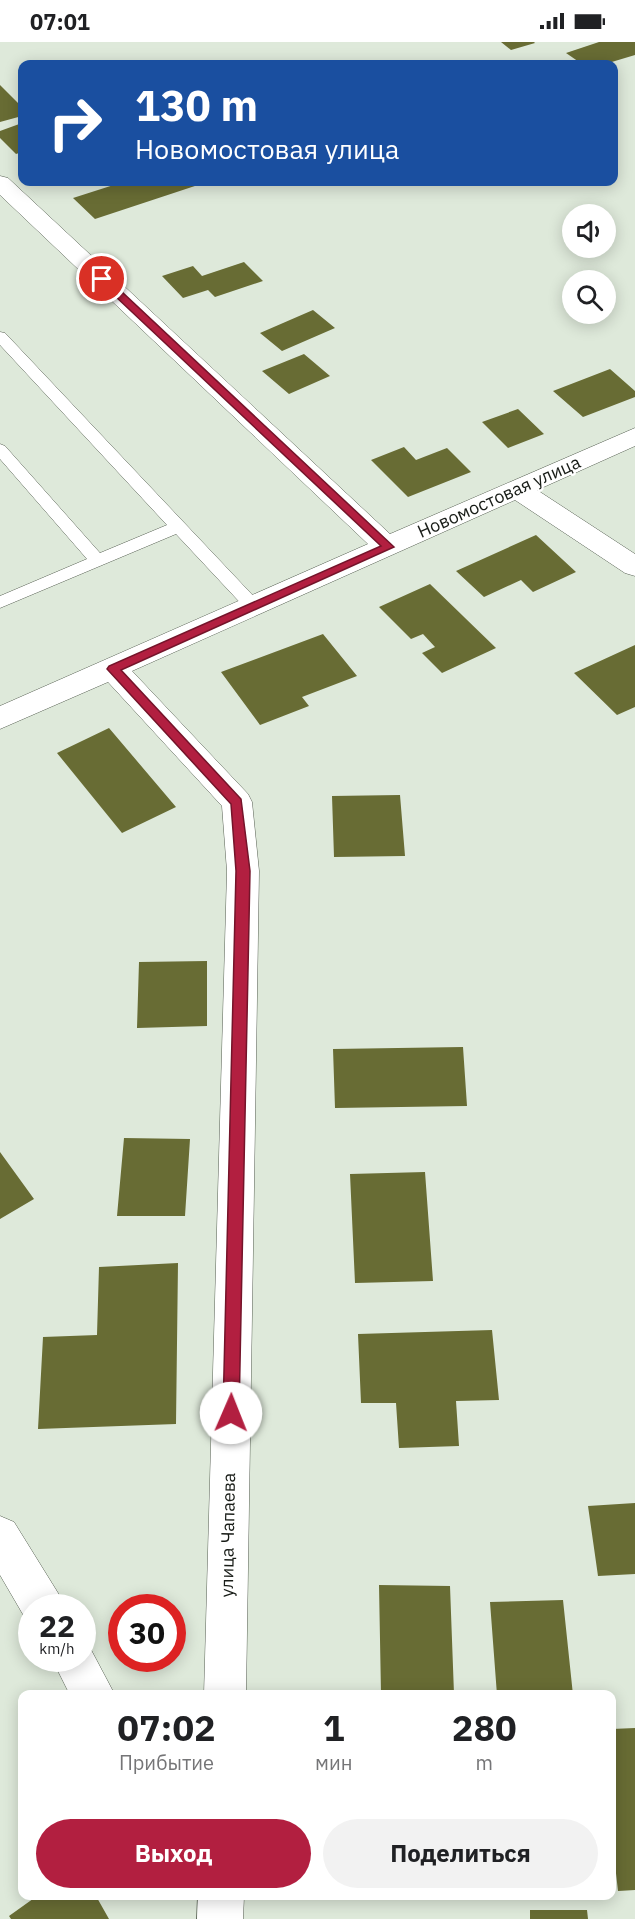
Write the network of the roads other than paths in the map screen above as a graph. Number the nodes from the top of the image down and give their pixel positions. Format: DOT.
graph roads {
  1 [pos="4,192"];
  2 [pos="0,336"];
  3 [pos="635,436"];
  4 [pos="0,449"];
  5 [pos="517,489"];
  6 [pos="178,527"];
  7 [pos="388,547"];
  8 [pos="98,561"];
  9 [pos="635,567"];
  10 [pos="0,602"];
  11 [pos="253,606"];
  12 [pos="113,669"];
  13 [pos="0,718"];
  14 [pos="0,1536"];
  15 [pos="35,1594"];
  16 [pos="81,1672"];
  17 [pos="91,1690"];
  18 [pos="225,1690"];
  1 -- 7 [label="street"];
  2 -- 6 [label="lane"];
  3 -- 5 [label="street, Новомостовая улица"];
  4 -- 8 [label="lane"];
  5 -- 7 [label="street, Новомостовая улица"];
  5 -- 9 [label="street"];
  6 -- 8 [label="lane"];
  6 -- 11 [label="lane"];
  7 -- 11 [label="street, Новомостовая улица"];
  8 -- 10 [label="lane"];
  11 -- 12 [label="street, Новомостовая улица"];
  12 -- 13 [label="street, Новомостовая улица"];
  12 -- 18 [label="street, улица Чапаева"];
  14 -- 15 [label="street"];
  16 -- 17 [label="street"];
}
